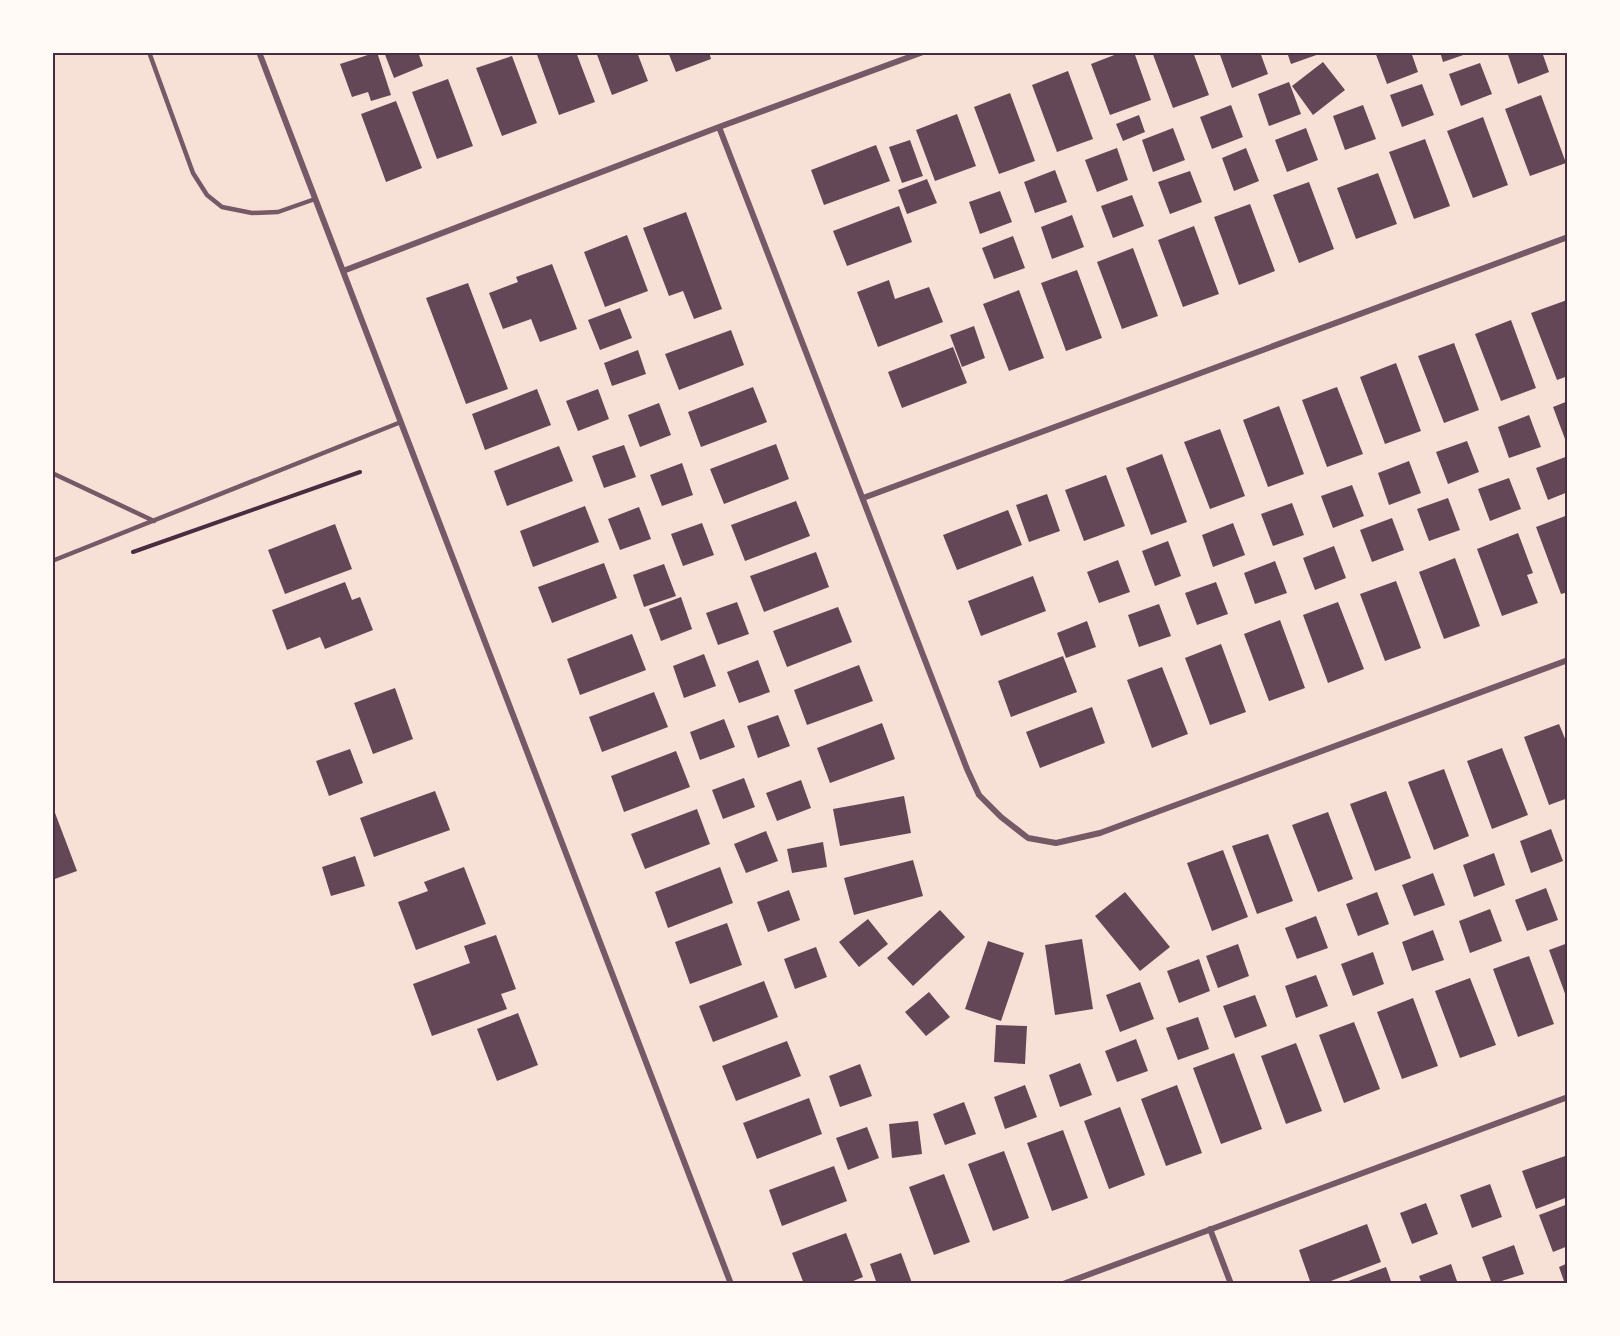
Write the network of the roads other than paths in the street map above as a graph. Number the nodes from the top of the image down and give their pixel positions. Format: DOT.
graph roads {
  1 [pos="149,52"];
  2 [pos="259,52"];
  3 [pos="923,52"];
  4 [pos="719,127"];
  5 [pos="315,199"];
  6 [pos="1568,237"];
  7 [pos="343,271"];
  8 [pos="401,422"];
  9 [pos="52,473"];
  10 [pos="863,498"];
  11 [pos="154,521"];
  12 [pos="52,561"];
  13 [pos="1568,660"];
  14 [pos="1568,1097"];
  15 [pos="1210,1229"];
  16 [pos="731,1284"];
  17 [pos="1063,1284"];
  18 [pos="1231,1284"];
  1 -- 5 [label="lane"];
  2 -- 5 [label="street"];
  3 -- 4 [label="street"];
  4 -- 7 [label="street"];
  4 -- 10 [label="street"];
  5 -- 7 [label="street"];
  6 -- 10 [label="street"];
  7 -- 8 [label="street"];
  8 -- 11 [label="lane"];
  8 -- 16 [label="street"];
  9 -- 11 [label="lane"];
  10 -- 13 [label="street"];
  11 -- 12 [label="lane"];
  14 -- 15 [label="street"];
  15 -- 17 [label="street"];
  15 -- 18 [label="street"];
}
